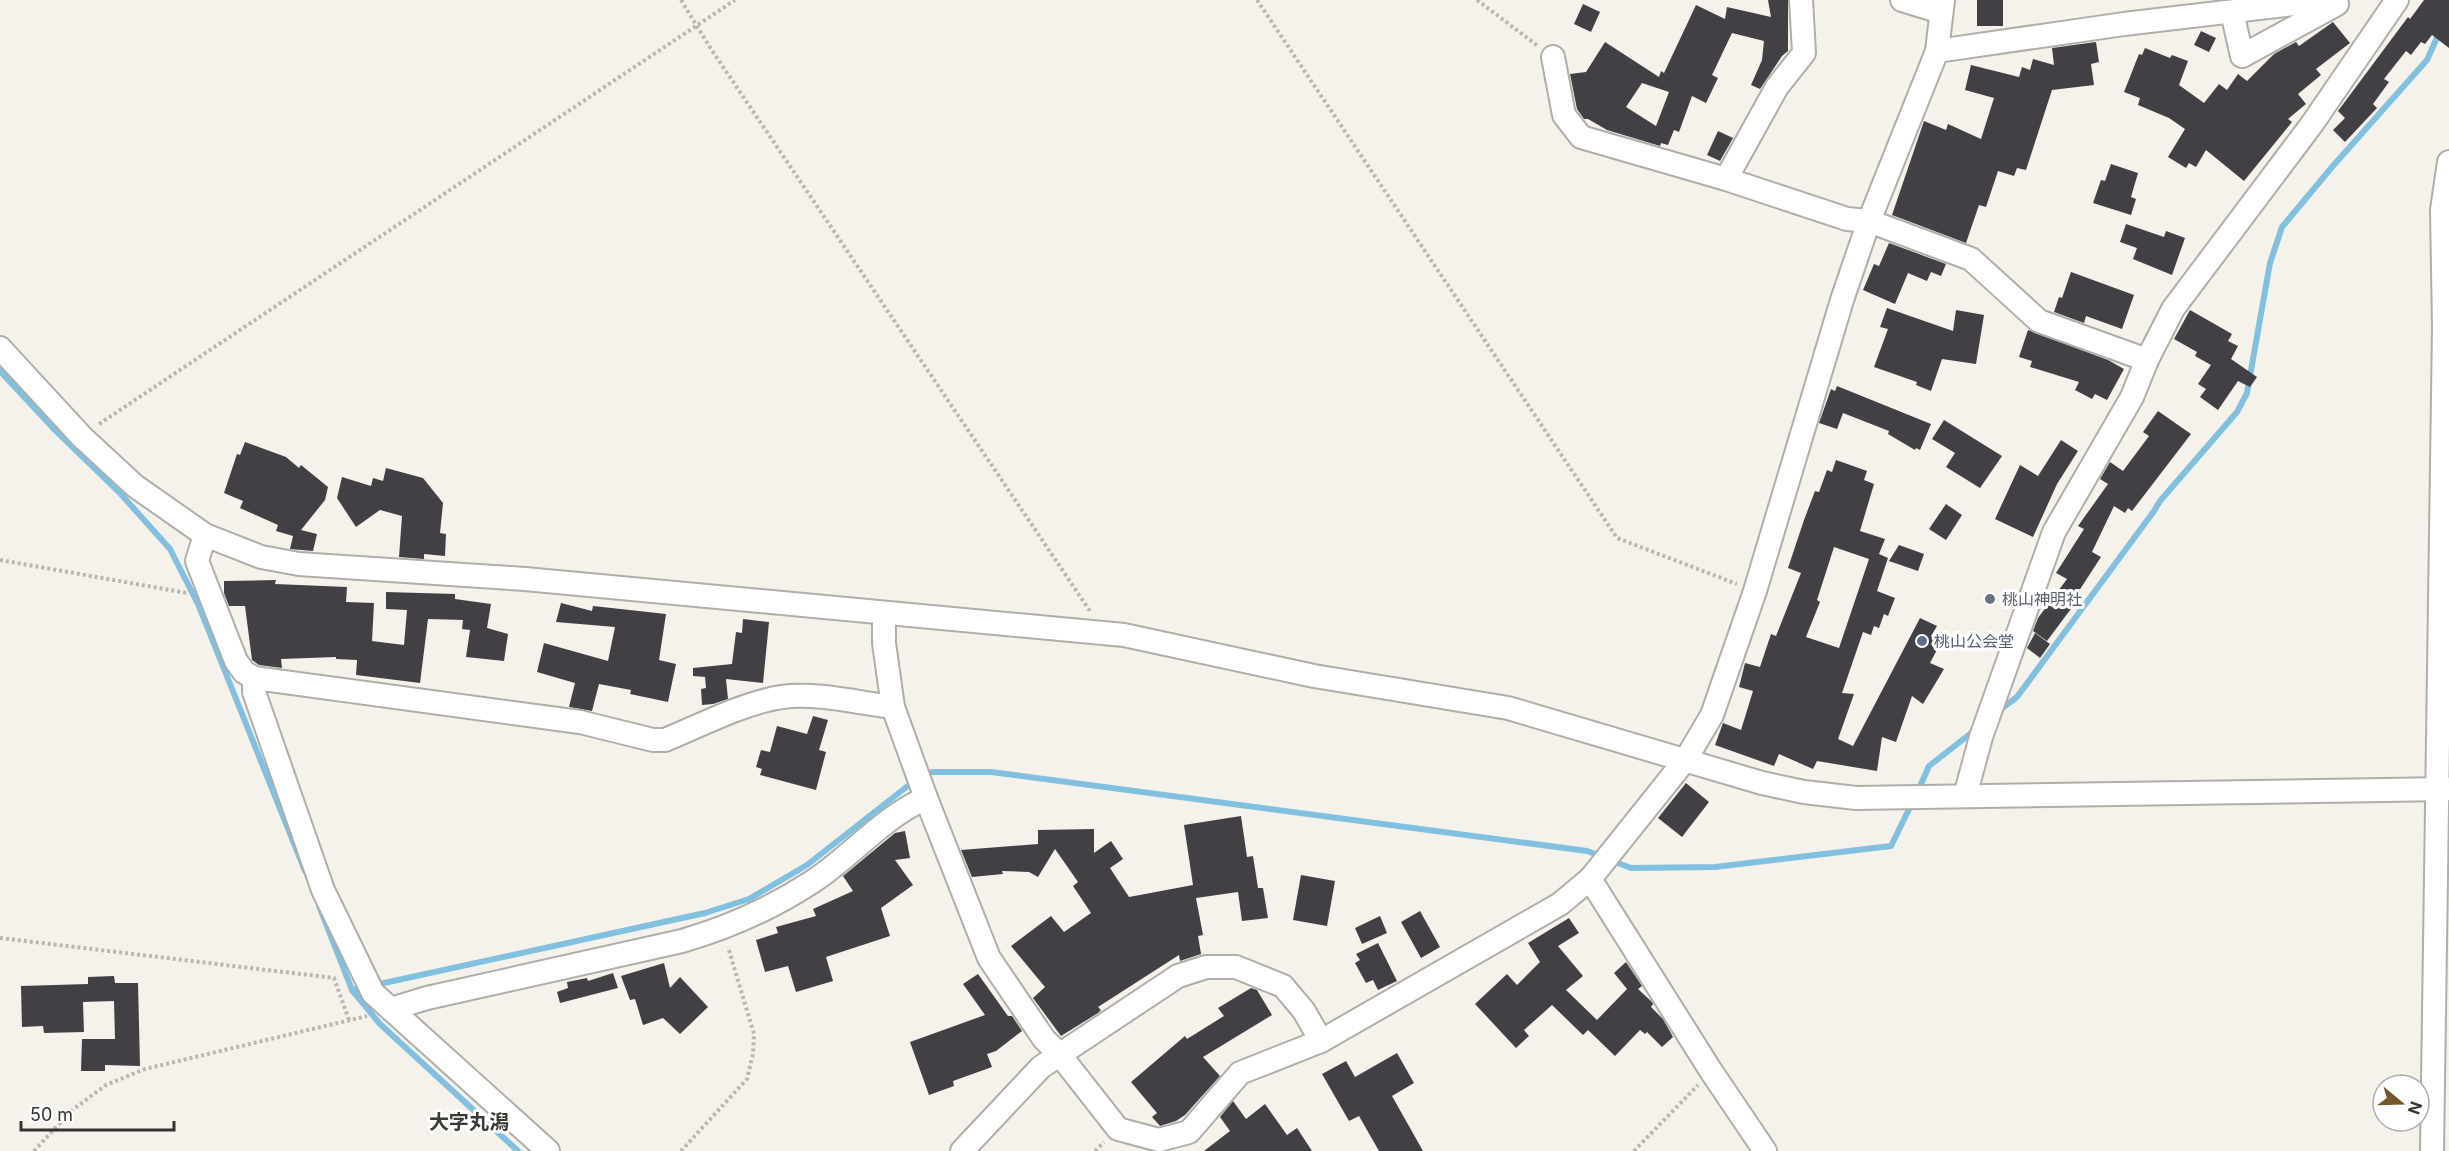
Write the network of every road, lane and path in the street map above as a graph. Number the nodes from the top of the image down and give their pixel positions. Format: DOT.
graph roads {
  1 [pos="681,0"];
  2 [pos="735,0"];
  3 [pos="1257,0"];
  4 [pos="1478,0"];
  5 [pos="1801,0"];
  6 [pos="1902,0"];
  7 [pos="2328,0"];
  8 [pos="2344,0"];
  9 [pos="2397,0"];
  10 [pos="1942,6"];
  11 [pos="2232,12"];
  12 [pos="695,26"];
  13 [pos="1937,51"];
  14 [pos="1553,57"];
  15 [pos="2449,162"];
  16 [pos="1726,179"];
  17 [pos="1869,221"];
  18 [pos="0,348"];
  19 [pos="2147,360"];
  20 [pos="82,437"];
  21 [pos="205,535"];
  22 [pos="0,560"];
  23 [pos="1755,591"];
  24 [pos="212,596"];
  25 [pos="884,614"];
  26 [pos="1103,633"];
  27 [pos="254,678"];
  28 [pos="893,707"];
  29 [pos="1686,759"];
  30 [pos="2442,789"];
  31 [pos="1965,796"];
  32 [pos="926,798"];
  33 [pos="1590,879"];
  34 [pos="723,929"];
  35 [pos="0,938"];
  36 [pos="391,1009"];
  37 [pos="349,1020"];
  38 [pos="1320,1041"];
  39 [pos="1060,1055"];
  40 [pos="1711,1071"];
  41 [pos="34,1151"];
  42 [pos="548,1151"];
  43 [pos="681,1151"];
  44 [pos="962,1151"];
  45 [pos="1634,1151"];
  46 [pos="1765,1151"];
  47 [pos="2432,1151"];
  1 -- 12 [label="path"];
  2 -- 12 [label="path"];
  3 -- 23 [label="path"];
  4 -- 14 [label="path"];
  5 -- 16 [label="street"];
  6 -- 10 [label="street"];
  7 -- 11 [label="street"];
  8 -- 11 [label="street"];
  9 -- 19 [label="street"];
  10 -- 13 [label="street"];
  11 -- 13 [label="street"];
  12 -- 20 [label="path"];
  12 -- 26 [label="path"];
  13 -- 17 [label="street"];
  14 -- 16 [label="street"];
  15 -- 30 [label="street"];
  16 -- 17 [label="street"];
  17 -- 19 [label="street"];
  17 -- 23 [label="street"];
  18 -- 20 [label="street"];
  19 -- 31 [label="street"];
  20 -- 21 [label="street"];
  21 -- 24 [label="street"];
  21 -- 25 [label="street"];
  22 -- 24 [label="path"];
  23 -- 29 [label="street"];
  24 -- 27 [label="street"];
  25 -- 26 [label="street"];
  25 -- 28 [label="street"];
  26 -- 29 [label="street"];
  27 -- 28 [label="street"];
  27 -- 36 [label="street"];
  28 -- 32 [label="street"];
  29 -- 31 [label="street"];
  29 -- 33 [label="street"];
  30 -- 31 [label="street"];
  30 -- 47 [label="street"];
  32 -- 34 [label="street"];
  32 -- 39 [label="street"];
  33 -- 38 [label="street"];
  33 -- 40 [label="street"];
  34 -- 36 [label="street"];
  34 -- 43 [label="path"];
  35 -- 37 [label="path"];
  36 -- 37 [label="path"];
  36 -- 42 [label="street"];
  37 -- 41 [label="path"];
  38 -- 39 [label="street"];
  38 -- 39 [label="street"];
  39 -- 44 [label="street"];
  40 -- 45 [label="path"];
  40 -- 46 [label="street"];
}
